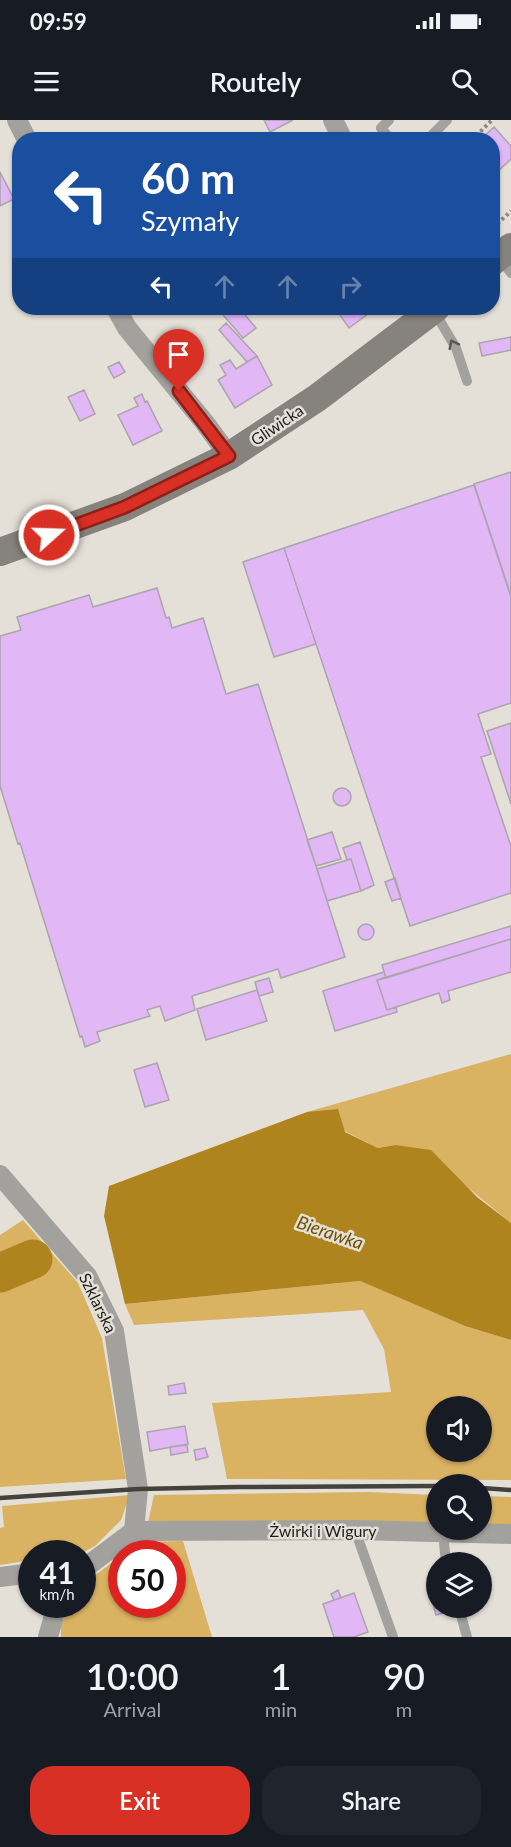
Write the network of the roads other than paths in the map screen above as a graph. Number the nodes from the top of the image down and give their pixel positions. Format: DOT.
graph roads {
  1 [pos="389,120"];
  2 [pos="447,120"];
  3 [pos="384,132"];
  4 [pos="435,132"];
  5 [pos="120,315"];
  6 [pos="425,315"];
  7 [pos="438,315"];
  8 [pos="467,381"];
  9 [pos="229,456"];
  10 [pos="0,552"];
  11 [pos="0,1175"];
  12 [pos="134,1530"];
  13 [pos="355,1530"];
  14 [pos="426,1532"];
  15 [pos="492,1533"];
  16 [pos="511,1534"];
  17 [pos="96,1559"];
  18 [pos="18,1575"];
  19 [pos="0,1577"];
  20 [pos="53,1618"];
  21 [pos="462,1618"];
  22 [pos="48,1637"];
  23 [pos="393,1637"];
  24 [pos="467,1637"];
  1 -- 3 [label="lane"];
  2 -- 4 [label="lane"];
  5 -- 9 [label="street"];
  6 -- 9 [label="main road, Gliwicka"];
  8 -- 7 [label="lane, one-way"];
  9 -- 10 [label="main road, Gliwicka"];
  11 -- 12 [label="street, Szklarska"];
  12 -- 13 [label="street, Żwirki i Wigury"];
  12 -- 17 [label="street"];
  13 -- 14 [label="street, Żwirki i Wigury"];
  13 -- 23 [label="lane"];
  15 -- 16 [label="street, Żwirki i Wigury"];
  18 -- 19 [label="street"];
  20 -- 22 [label="street"];
  21 -- 24 [label="lane"];
}
